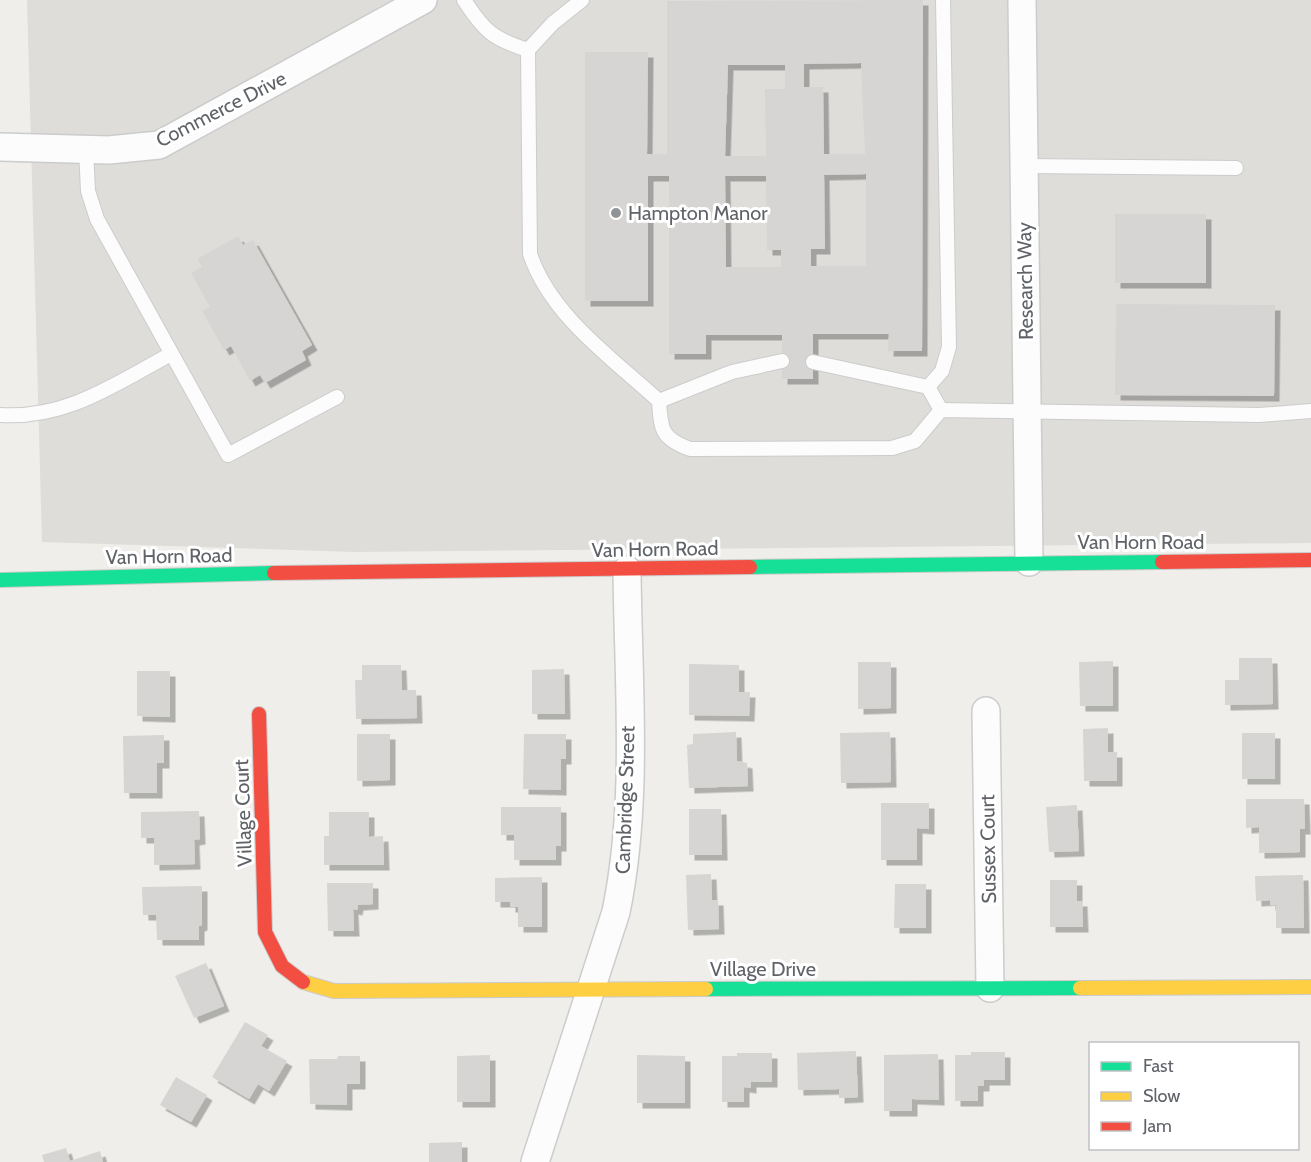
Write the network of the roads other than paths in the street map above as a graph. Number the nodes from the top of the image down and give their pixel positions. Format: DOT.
graph roads {
  1 [pos="423,0"];
  2 [pos="464,0"];
  3 [pos="582,0"];
  4 [pos="944,0"];
  5 [pos="1022,0"];
  6 [pos="528,50"];
  7 [pos="0,147"];
  8 [pos="86,149"];
  9 [pos="1024,166"];
  10 [pos="1236,168"];
  11 [pos="171,354"];
  12 [pos="783,361"];
  13 [pos="813,362"];
  14 [pos="928,387"];
  15 [pos="338,398"];
  16 [pos="659,401"];
  17 [pos="941,410"];
  18 [pos="1311,411"];
  19 [pos="1027,413"];
  20 [pos="0,415"];
  21 [pos="1311,560"];
  22 [pos="1029,562"];
  23 [pos="627,570"];
  24 [pos="0,580"];
  25 [pos="986,711"];
  26 [pos="259,714"];
  27 [pos="265,910"];
  28 [pos="1311,987"];
  29 [pos="990,988"];
  30 [pos="591,990"];
  31 [pos="535,1162"];
  1 -- 8 [label="street, Commerce Drive"];
  2 -- 6 [label="lane"];
  3 -- 6 [label="lane"];
  4 -- 14 [label="lane"];
  5 -- 9 [label="street, Research Way"];
  6 -- 16 [label="lane"];
  7 -- 8 [label="street, Commerce Drive"];
  8 -- 11 [label="lane"];
  9 -- 10 [label="lane"];
  9 -- 19 [label="street, Research Way"];
  11 -- 15 [label="lane"];
  11 -- 20 [label="lane"];
  12 -- 16 [label="lane"];
  13 -- 14 [label="lane"];
  14 -- 17 [label="lane"];
  16 -- 17 [label="lane"];
  17 -- 19 [label="lane"];
  18 -- 19 [label="lane"];
  19 -- 22 [label="street, Research Way"];
  21 -- 22 [label="main road, Van Horn Road"];
  22 -- 23 [label="main road, Van Horn Road"];
  23 -- 24 [label="main road, Van Horn Road"];
  23 -- 30 [label="street, Cambridge Street"];
  25 -- 29 [label="street, Sussex Court"];
  26 -- 27 [label="main road, Village Court"];
  27 -- 30 [label="main road, Village Drive"];
  28 -- 29 [label="main road, Village Drive"];
  29 -- 30 [label="main road, Village Drive"];
  30 -- 31 [label="street, Cambridge Street"];
}
